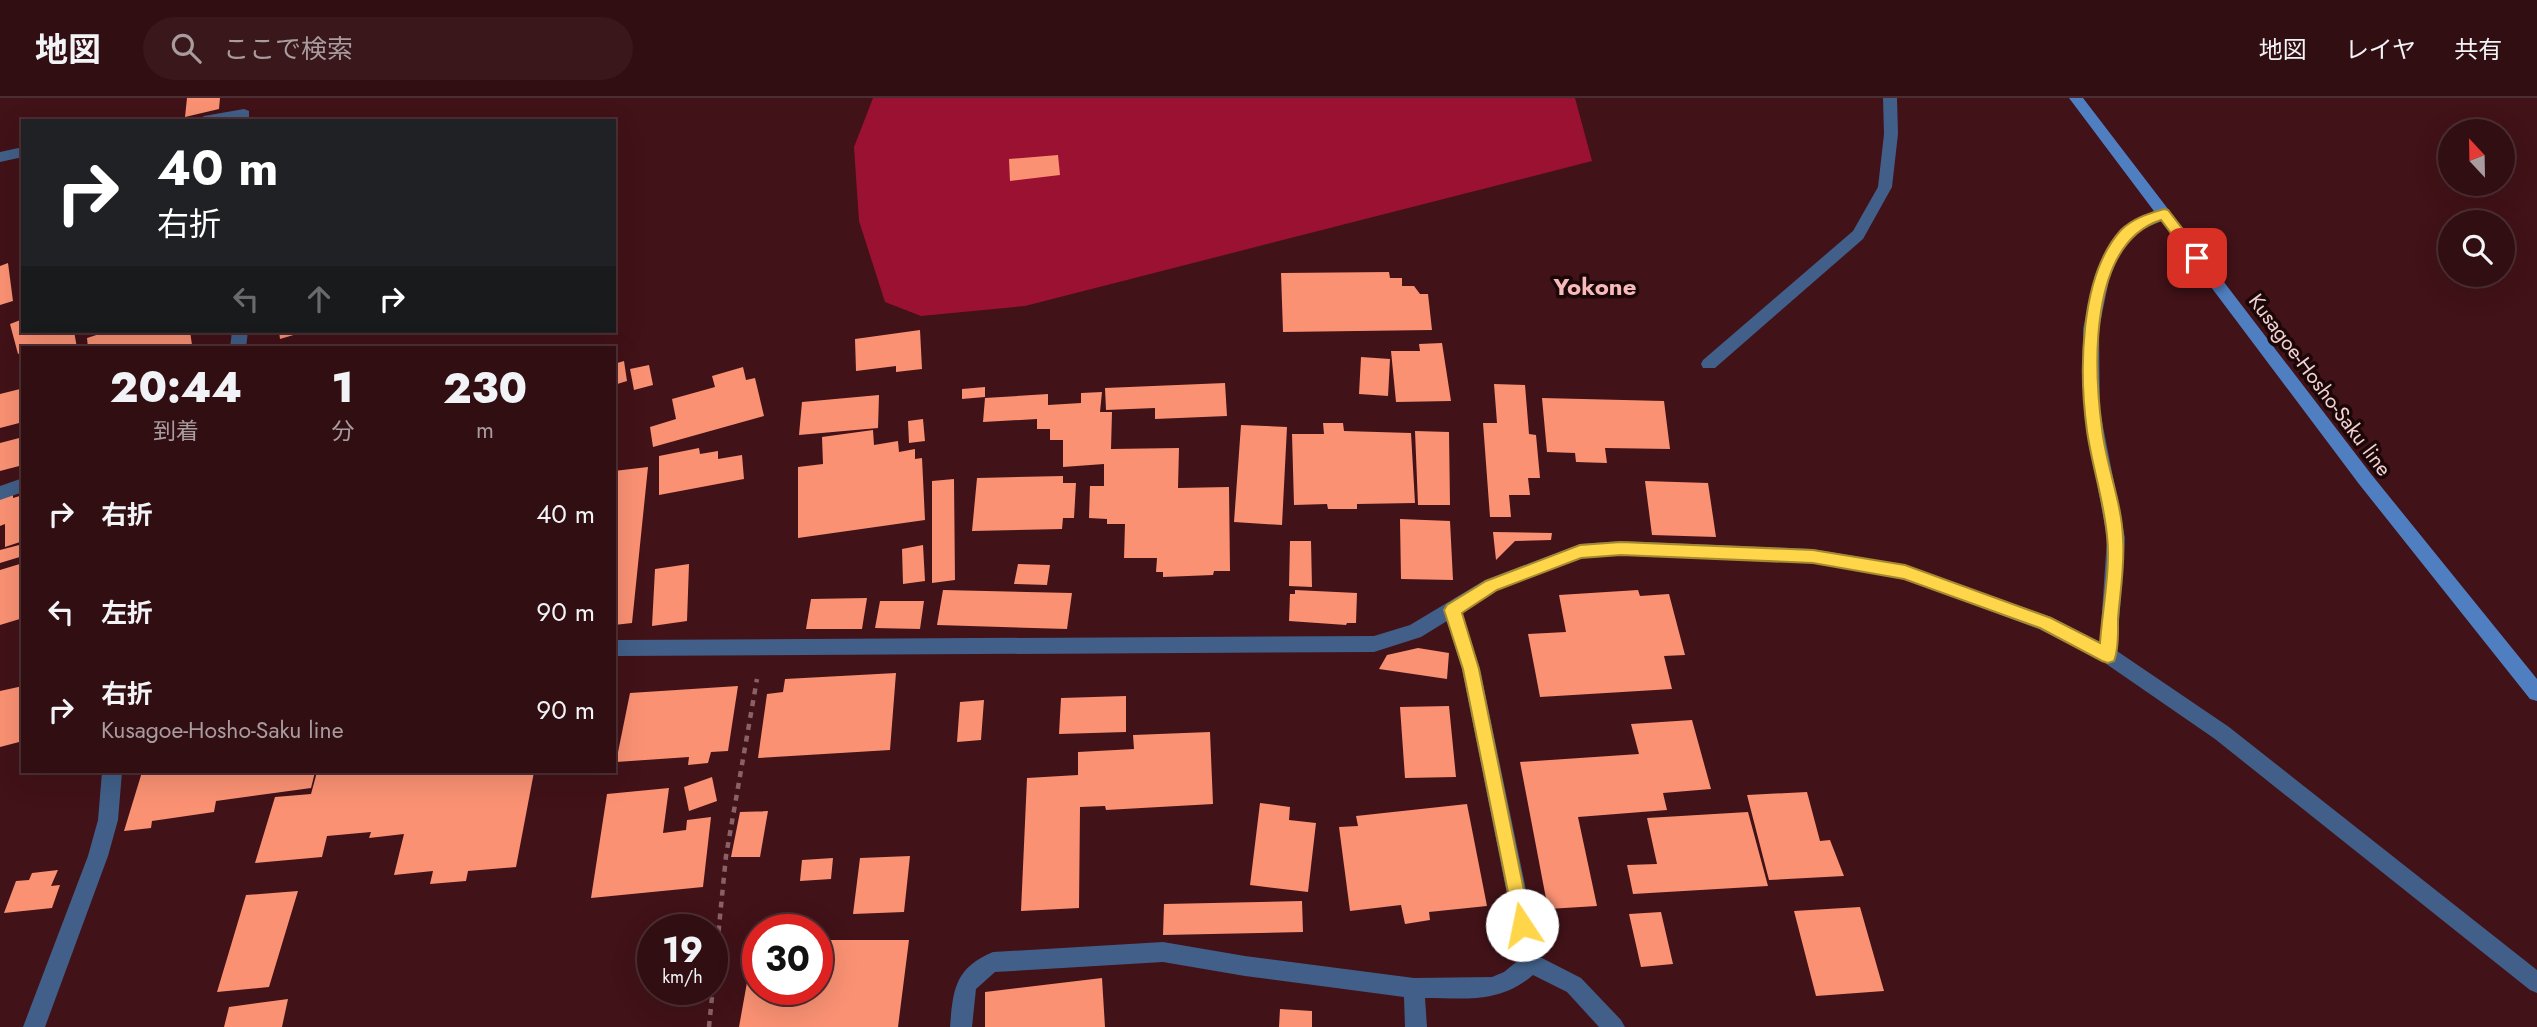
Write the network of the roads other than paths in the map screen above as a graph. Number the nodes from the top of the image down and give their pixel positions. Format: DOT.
graph roads {
  1 [pos="247,98"];
  2 [pos="1890,98"];
  3 [pos="2076,98"];
  4 [pos="244,118"];
  5 [pos="21,152"];
  6 [pos="0,157"];
  7 [pos="2164,214"];
  8 [pos="1709,364"];
  9 [pos="21,486"];
  10 [pos="0,493"];
  11 [pos="1452,610"];
  12 [pos="616,648"];
  13 [pos="2108,656"];
  14 [pos="2537,693"];
  15 [pos="112,773"];
  16 [pos="1531,963"];
  17 [pos="2537,983"];
  18 [pos="1414,988"];
  19 [pos="34,1027"];
  20 [pos="961,1027"];
  21 [pos="1416,1027"];
  22 [pos="1614,1027"];
  1 -- 4 [label="street"];
  2 -- 8 [label="street"];
  3 -- 7 [label="main road, Kusagoe-Hosho-Saku line"];
  5 -- 6 [label="street"];
  7 -- 13 [label="street"];
  7 -- 14 [label="main road, Kusagoe-Hosho-Saku line"];
  9 -- 10 [label="street"];
  11 -- 12 [label="street"];
  11 -- 13 [label="street"];
  11 -- 16 [label="street"];
  13 -- 17 [label="street"];
  15 -- 19 [label="street"];
  16 -- 18 [label="street"];
  16 -- 22 [label="street"];
  18 -- 20 [label="street"];
  18 -- 21 [label="street"];
}
